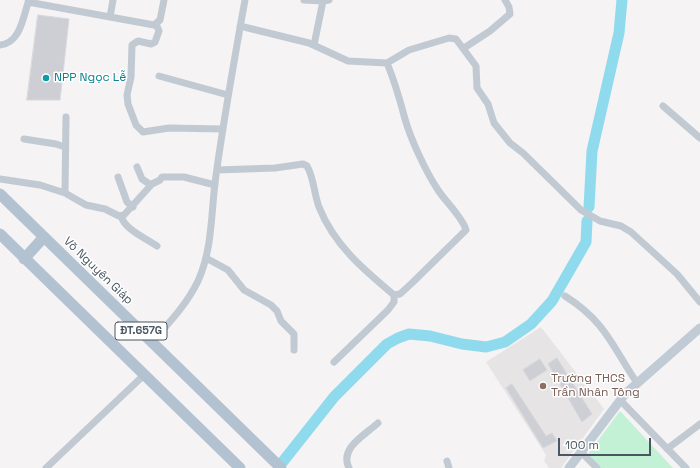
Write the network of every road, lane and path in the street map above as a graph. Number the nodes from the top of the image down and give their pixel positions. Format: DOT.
graph roads {
  1 [pos="113,0"];
  2 [pos="164,0"];
  3 [pos="245,0"];
  4 [pos="304,0"];
  5 [pos="326,0"];
  6 [pos="505,0"];
  7 [pos="29,1"];
  8 [pos="62,4"];
  9 [pos="110,17"];
  10 [pos="156,24"];
  11 [pos="240,26"];
  12 [pos="0,45"];
  13 [pos="314,45"];
  14 [pos="464,48"];
  15 [pos="387,64"];
  16 [pos="159,76"];
  17 [pos="228,94"];
  18 [pos="663,106"];
  19 [pos="66,117"];
  20 [pos="223,129"];
  21 [pos="700,138"];
  22 [pos="24,139"];
  23 [pos="65,147"];
  24 [pos="136,167"];
  25 [pos="217,170"];
  26 [pos="118,177"];
  27 [pos="0,179"];
  28 [pos="151,185"];
  29 [pos="215,185"];
  30 [pos="66,193"];
  31 [pos="0,194"];
  32 [pos="133,207"];
  33 [pos="122,216"];
  34 [pos="0,234"];
  35 [pos="44,237"];
  36 [pos="157,246"];
  37 [pos="24,258"];
  38 [pos="206,258"];
  39 [pos="394,295"];
  40 [pos="565,296"];
  41 [pos="700,302"];
  42 [pos="700,328"];
  43 [pos="152,342"];
  44 [pos="294,350"];
  45 [pos="334,362"];
  46 [pos="144,375"];
  47 [pos="637,384"];
  48 [pos="620,400"];
  49 [pos="378,423"];
  50 [pos="700,424"];
  51 [pos="667,449"];
  52 [pos="581,452"];
  53 [pos="46,468"];
  54 [pos="240,468"];
  55 [pos="282,468"];
  56 [pos="349,468"];
  57 [pos="568,468"];
  58 [pos="597,468"];
  59 [pos="686,468"];
  1 -- 9 [label="street"];
  2 -- 10 [label="street"];
  3 -- 11 [label="street"];
  4 -- 5 [label="street"];
  5 -- 13 [label="street"];
  6 -- 14 [label="street"];
  7 -- 8 [label="street"];
  7 -- 12 [label="street"];
  8 -- 9 [label="street"];
  9 -- 10 [label="street"];
  10 -- 20 [label="street"];
  11 -- 13 [label="street"];
  11 -- 17 [label="street"];
  13 -- 15 [label="street"];
  14 -- 15 [label="street"];
  14 -- 41 [label="street"];
  15 -- 39 [label="street"];
  16 -- 17 [label="street"];
  17 -- 20 [label="street"];
  18 -- 21 [label="street"];
  19 -- 23 [label="street"];
  20 -- 25 [label="street"];
  22 -- 23 [label="street"];
  23 -- 30 [label="street"];
  24 -- 28 [label="street"];
  25 -- 29 [label="street"];
  25 -- 39 [label="street"];
  26 -- 32 [label="street"];
  27 -- 30 [label="street"];
  28 -- 29 [label="street"];
  28 -- 32 [label="street"];
  29 -- 38 [label="street"];
  30 -- 33 [label="street"];
  31 -- 35 [label="main road, Võ Nguyên Giáp / ĐT.657G"];
  32 -- 33 [label="street"];
  33 -- 36 [label="street"];
  34 -- 37 [label="main road, ĐT.657G"];
  35 -- 37 [label="main road"];
  35 -- 43 [label="main road, Võ Nguyên Giáp / ĐT.657G"];
  37 -- 46 [label="main road, ĐT.657G"];
  38 -- 43 [label="street"];
  38 -- 44 [label="street"];
  39 -- 45 [label="street"];
  40 -- 47 [label="street"];
  42 -- 47 [label="street"];
  43 -- 55 [label="main road, Võ Nguyên Giáp / ĐT.657G"];
  46 -- 53 [label="street"];
  46 -- 54 [label="main road, ĐT.657G"];
  47 -- 48 [label="street"];
  48 -- 51 [label="street"];
  48 -- 52 [label="street"];
  49 -- 56 [label="street"];
  50 -- 51 [label="street"];
  51 -- 59 [label="street"];
  52 -- 57 [label="street"];
  52 -- 58 [label="street"];
}
